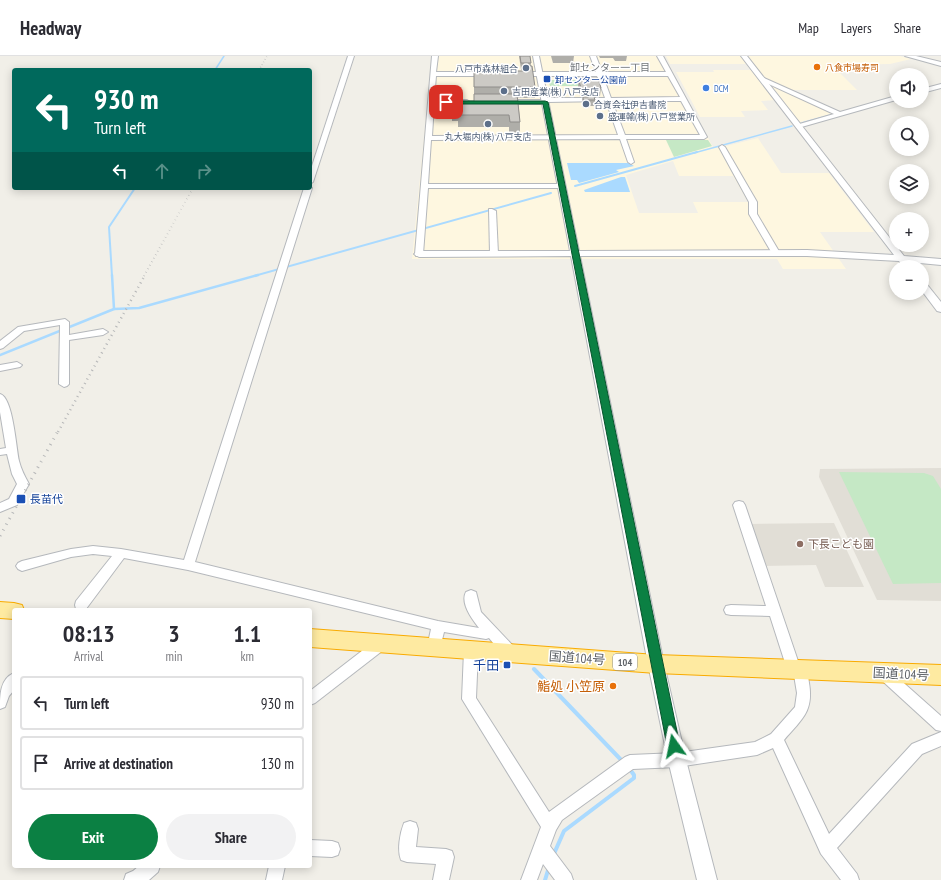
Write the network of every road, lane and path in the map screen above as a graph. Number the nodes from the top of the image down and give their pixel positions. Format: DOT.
graph roads {
  1 [pos="351,56"];
  2 [pos="435,56"];
  3 [pos="536,56"];
  4 [pos="593,56"];
  5 [pos="660,56"];
  6 [pos="744,56"];
  7 [pos="908,56"];
  8 [pos="916,56"];
  9 [pos="941,63"];
  10 [pos="434,74"];
  11 [pos="494,74"];
  12 [pos="509,74"];
  13 [pos="540,74"];
  14 [pos="600,74"];
  15 [pos="670,74"];
  16 [pos="762,79"];
  17 [pos="941,86"];
  18 [pos="929,89"];
  19 [pos="684,99"];
  20 [pos="609,100"];
  21 [pos="889,100"];
  22 [pos="545,101"];
  23 [pos="432,102"];
  24 [pos="477,102"];
  25 [pos="500,102"];
  26 [pos="840,114"];
  27 [pos="798,126"];
  28 [pos="623,137"];
  29 [pos="429,138"];
  30 [pos="553,138"];
  31 [pos="722,146"];
  32 [pos="631,162"];
  33 [pos="312,176"];
  34 [pos="425,186"];
  35 [pos="562,186"];
  36 [pos="307,190"];
  37 [pos="492,211"];
  38 [pos="776,253"];
  39 [pos="419,254"];
  40 [pos="494,254"];
  41 [pos="575,254"];
  42 [pos="902,258"];
  43 [pos="941,262"];
  44 [pos="929,293"];
  45 [pos="941,309"];
  46 [pos="103,332"];
  47 [pos="64,338"];
  48 [pos="0,346"];
  49 [pos="17,365"];
  50 [pos="0,368"];
  51 [pos="64,384"];
  52 [pos="0,397"];
  53 [pos="11,450"];
  54 [pos="0,452"];
  55 [pos="739,505"];
  56 [pos="0,508"];
  57 [pos="121,553"];
  58 [pos="188,565"];
  59 [pos="22,566"];
  60 [pos="471,595"];
  61 [pos="81,605"];
  62 [pos="0,610"];
  63 [pos="731,610"];
  64 [pos="775,610"];
  65 [pos="12,611"];
  66 [pos="438,626"];
  67 [pos="490,632"];
  68 [pos="312,638"];
  69 [pos="381,644"];
  70 [pos="434,648"];
  71 [pos="471,651"];
  72 [pos="512,654"];
  73 [pos="656,664"];
  74 [pos="797,669"];
  75 [pos="882,673"];
  76 [pos="941,675"];
  77 [pos="12,682"];
  78 [pos="312,697"];
  79 [pos="0,703"];
  80 [pos="941,725"];
  81 [pos="776,739"];
  82 [pos="941,739"];
  83 [pos="677,760"];
  84 [pos="549,826"];
  85 [pos="410,829"];
  86 [pos="312,848"];
  87 [pos="541,848"];
  88 [pos="827,848"];
  89 [pos="332,849"];
  90 [pos="150,868"];
  91 [pos="277,868"];
  92 [pos="132,880"];
  93 [pos="274,880"];
  94 [pos="441,880"];
  95 [pos="529,880"];
  96 [pos="565,880"];
  97 [pos="707,880"];
  98 [pos="851,880"];
  1 -- 33 [label="street"];
  2 -- 10 [label="street"];
  3 -- 13 [label="street"];
  4 -- 14 [label="street"];
  5 -- 15 [label="street"];
  6 -- 16 [label="street"];
  7 -- 9 [label="street"];
  8 -- 9 [label="street"];
  10 -- 11 [label="street"];
  10 -- 23 [label="street"];
  12 -- 13 [label="street"];
  13 -- 14 [label="street"];
  13 -- 22 [label="street"];
  14 -- 15 [label="street"];
  14 -- 20 [label="street"];
  15 -- 19 [label="street"];
  16 -- 26 [label="street"];
  16 -- 27 [label="street"];
  17 -- 18 [label="street"];
  19 -- 20 [label="street"];
  19 -- 28 [label="street"];
  20 -- 22 [label="street"];
  20 -- 28 [label="street"];
  21 -- 26 [label="street"];
  22 -- 25 [label="street"];
  22 -- 30 [label="street"];
  23 -- 24 [label="street"];
  23 -- 29 [label="street"];
  26 -- 27 [label="street"];
  27 -- 42 [label="street"];
  28 -- 30 [label="street"];
  28 -- 32 [label="street"];
  29 -- 30 [label="street"];
  29 -- 34 [label="street"];
  30 -- 35 [label="street"];
  31 -- 38 [label="street"];
  34 -- 35 [label="street"];
  34 -- 39 [label="street"];
  35 -- 41 [label="street"];
  36 -- 58 [label="street"];
  37 -- 40 [label="street"];
  38 -- 41 [label="street"];
  38 -- 42 [label="street"];
  39 -- 40 [label="street"];
  40 -- 41 [label="street"];
  41 -- 73 [label="street"];
  42 -- 43 [label="street"];
  44 -- 45 [label="street"];
  46 -- 47 [label="street"];
  47 -- 48 [label="street"];
  47 -- 51 [label="street"];
  49 -- 50 [label="street"];
  52 -- 53 [label="street"];
  53 -- 54 [label="street"];
  53 -- 56 [label="street"];
  55 -- 64 [label="street"];
  57 -- 58 [label="street"];
  57 -- 59 [label="street"];
  57 -- 61 [label="street"];
  58 -- 66 [label="street"];
  60 -- 67 [label="street"];
  62 -- 65 [label="highway"];
  63 -- 64 [label="street"];
  64 -- 74 [label="street"];
  66 -- 67 [label="street"];
  66 -- 70 [label="street"];
  67 -- 72 [label="street"];
  68 -- 69 [label="highway, 国道104号 / 104"];
  69 -- 70 [label="highway, 国道104号 / 104"];
  69 -- 78 [label="street"];
  70 -- 71 [label="highway, 国道104号 / 104"];
  71 -- 72 [label="highway, 国道104号 / 104"];
  71 -- 84 [label="street"];
  72 -- 73 [label="highway, 国道104号 / 104"];
  73 -- 74 [label="highway, 国道104号 / 104"];
  73 -- 83 [label="street"];
  74 -- 75 [label="highway, 国道104号 / 104"];
  74 -- 81 [label="street"];
  75 -- 76 [label="highway, 国道104号 / 104"];
  75 -- 80 [label="street"];
  77 -- 79 [label="street"];
  81 -- 83 [label="street"];
  81 -- 88 [label="street"];
  82 -- 88 [label="street"];
  83 -- 84 [label="street"];
  83 -- 97 [label="street"];
  84 -- 87 [label="street"];
  85 -- 94 [label="street"];
  86 -- 89 [label="street"];
  87 -- 95 [label="street"];
  87 -- 96 [label="street"];
  88 -- 98 [label="street"];
  90 -- 92 [label="street"];
  91 -- 93 [label="street"];
}
